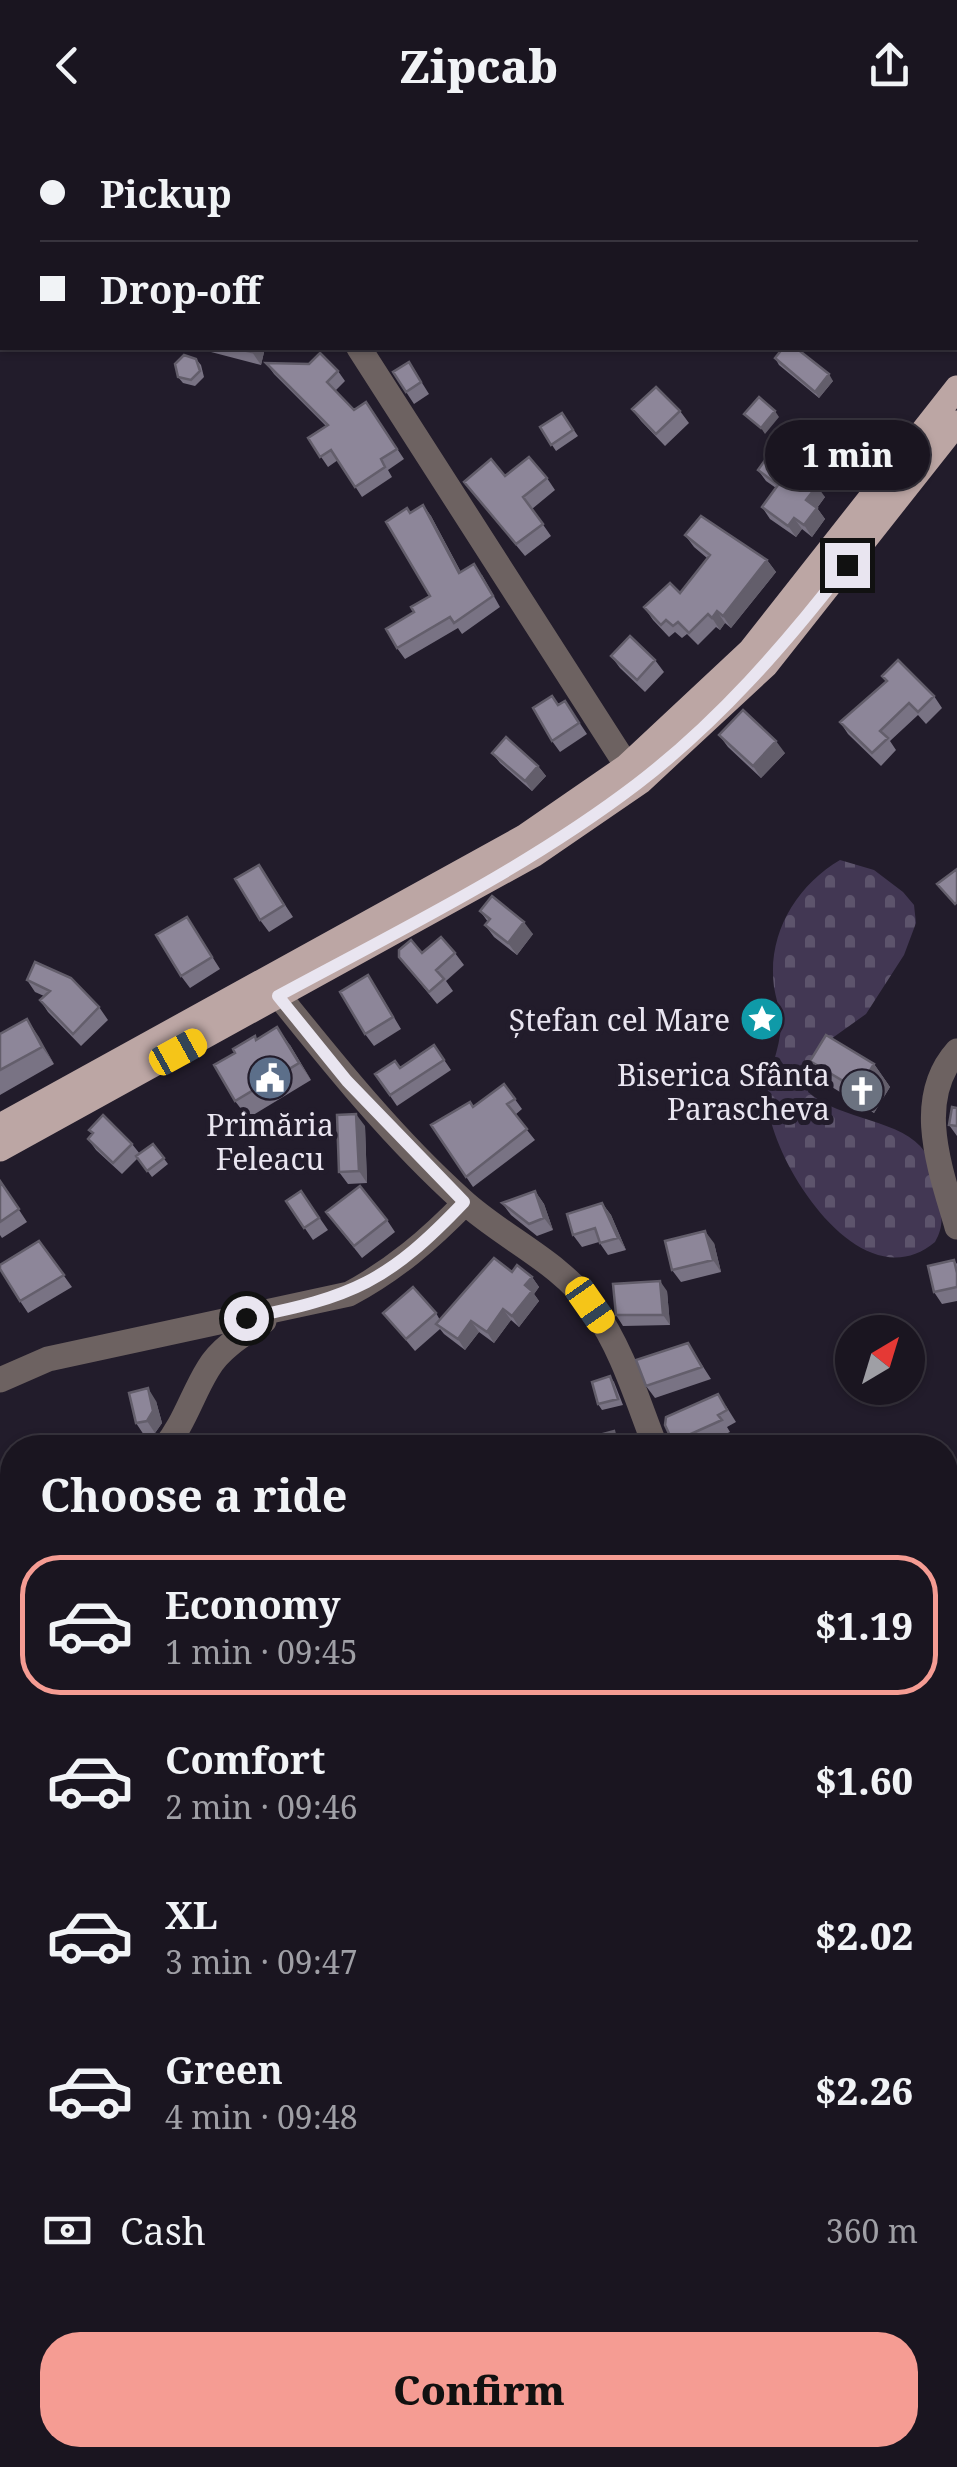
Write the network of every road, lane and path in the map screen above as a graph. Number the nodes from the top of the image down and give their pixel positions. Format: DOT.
graph roads {
  1 [pos="361,350"];
  2 [pos="957,388"];
  3 [pos="957,423"];
  4 [pos="627,766"];
  5 [pos="278,996"];
  6 [pos="957,1050"];
  7 [pos="0,1126"];
  8 [pos="0,1150"];
  9 [pos="464,1202"];
  10 [pos="957,1227"];
  11 [pos="278,1312"];
  12 [pos="0,1380"];
  13 [pos="175,1435"];
  14 [pos="651,1435"];
  1 -- 4 [label="street"];
  2 -- 4 [label="main road"];
  3 -- 5 [label="main road"];
  4 -- 7 [label="main road"];
  5 -- 8 [label="main road"];
  5 -- 9 [label="street"];
  6 -- 10 [label="street"];
  9 -- 11 [label="street"];
  9 -- 14 [label="street"];
  11 -- 12 [label="street"];
  11 -- 13 [label="street"];
}
